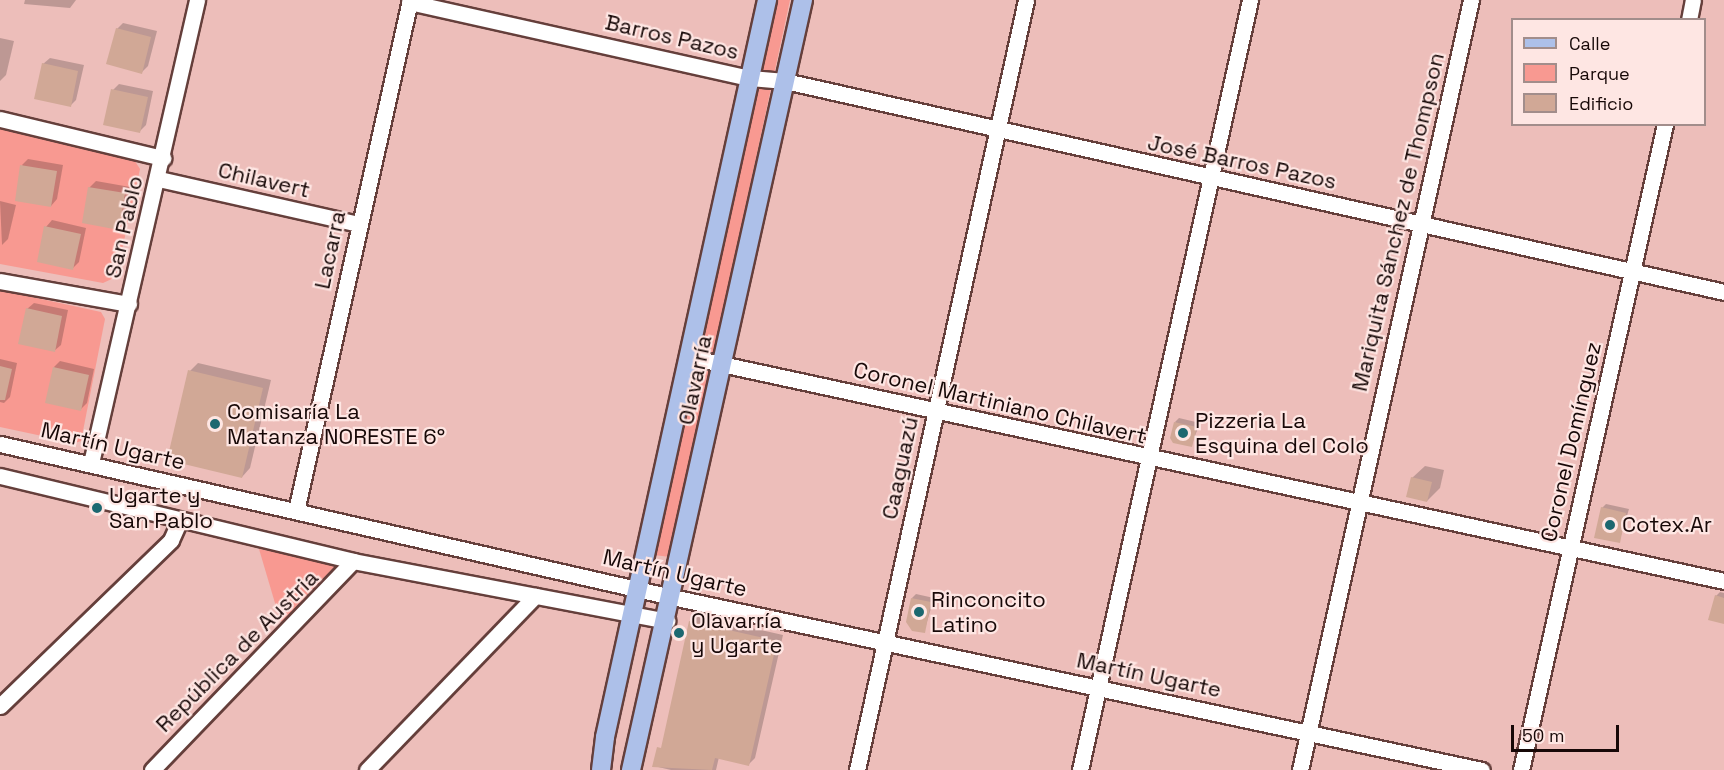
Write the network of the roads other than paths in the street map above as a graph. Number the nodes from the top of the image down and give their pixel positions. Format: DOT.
graph roads {
  1 [pos="197,0"];
  2 [pos="767,0"];
  3 [pos="804,0"];
  4 [pos="1026,0"];
  5 [pos="1250,0"];
  6 [pos="1471,0"];
  7 [pos="1693,0"];
  8 [pos="409,1"];
  9 [pos="1689,18"];
  10 [pos="750,78"];
  11 [pos="785,81"];
  12 [pos="0,119"];
  13 [pos="1665,126"];
  14 [pos="998,130"];
  15 [pos="163,158"];
  16 [pos="159,178"];
  17 [pos="1210,178"];
  18 [pos="359,224"];
  19 [pos="1420,224"];
  20 [pos="1632,272"];
  21 [pos="0,281"];
  22 [pos="1724,292"];
  23 [pos="129,304"];
  24 [pos="689,357"];
  25 [pos="723,364"];
  26 [pos="935,411"];
  27 [pos="0,444"];
  28 [pos="1148,459"];
  29 [pos="91,463"];
  30 [pos="1,478"];
  31 [pos="1357,503"];
  32 [pos="296,511"];
  33 [pos="180,520"];
  34 [pos="1569,550"];
  35 [pos="353,561"];
  36 [pos="1724,581"];
  37 [pos="639,588"];
  38 [pos="535,596"];
  39 [pos="672,597"];
  40 [pos="633,616"];
  41 [pos="667,621"];
  42 [pos="885,642"];
  43 [pos="1099,688"];
  44 [pos="0,706"];
  45 [pos="1309,731"];
  46 [pos="152,770"];
  47 [pos="367,770"];
  48 [pos="601,770"];
  49 [pos="631,770"];
  50 [pos="857,770"];
  51 [pos="1080,770"];
  52 [pos="1300,770"];
  53 [pos="1482,770"];
  54 [pos="1521,770"];
  1 -- 15 [label="street, San Pablo"];
  2 -- 10 [label="main road, Olavarría"];
  3 -- 11 [label="main road, Olavarría"];
  4 -- 14 [label="street, Caaguazú"];
  5 -- 17 [label="street"];
  6 -- 19 [label="street, Mariquita Sánchez de Thompson"];
  7 -- 9 [label="street"];
  8 -- 10 [label="street, Barros Pazos"];
  8 -- 18 [label="street, Lacarra"];
  10 -- 11 [label="street, José Barros Pazos"];
  10 -- 24 [label="main road, Olavarría"];
  11 -- 14 [label="street, José Barros Pazos"];
  11 -- 25 [label="main road, Olavarría"];
  12 -- 15 [label="street"];
  13 -- 20 [label="street, Coronel Domínguez"];
  14 -- 17 [label="street, José Barros Pazos"];
  14 -- 26 [label="street, Caaguazú"];
  15 -- 16 [label="street, San Pablo"];
  16 -- 18 [label="street, Chilavert"];
  16 -- 23 [label="street, San Pablo"];
  17 -- 19 [label="street, José Barros Pazos"];
  17 -- 28 [label="street"];
  18 -- 32 [label="street, Lacarra"];
  19 -- 20 [label="street, José Barros Pazos"];
  19 -- 31 [label="street, Mariquita Sánchez de Thompson"];
  20 -- 22 [label="street, José Barros Pazos"];
  20 -- 34 [label="street, Coronel Domínguez"];
  21 -- 23 [label="street"];
  23 -- 29 [label="street, San Pablo"];
  24 -- 25 [label="street, Coronel Martiniano Chilavert"];
  24 -- 37 [label="main road, Olavarría"];
  25 -- 26 [label="street, Coronel Martiniano Chilavert"];
  25 -- 39 [label="main road, Olavarría"];
  26 -- 28 [label="street, Coronel Martiniano Chilavert"];
  26 -- 42 [label="street, Caaguazú"];
  27 -- 29 [label="street, Martín Ugarte"];
  28 -- 31 [label="street, Coronel Martiniano Chilavert"];
  28 -- 43 [label="street"];
  29 -- 32 [label="street, Martín Ugarte"];
  30 -- 33 [label="street"];
  31 -- 34 [label="street, Coronel Martiniano Chilavert"];
  31 -- 45 [label="street, Mariquita Sánchez de Thompson"];
  32 -- 37 [label="street, Martín Ugarte"];
  33 -- 35 [label="street"];
  33 -- 44 [label="street"];
  34 -- 36 [label="street, Coronel Martiniano Chilavert"];
  34 -- 54 [label="street, Coronel Domínguez"];
  35 -- 38 [label="street"];
  35 -- 46 [label="street, República de Austria"];
  37 -- 39 [label="street, Martín Ugarte"];
  37 -- 40 [label="main road, Olavarría"];
  38 -- 40 [label="street"];
  38 -- 47 [label="street"];
  39 -- 41 [label="main road, Olavarría"];
  39 -- 42 [label="street, Martín Ugarte"];
  40 -- 41 [label="street"];
  40 -- 48 [label="main road, Olavarría"];
  41 -- 49 [label="main road, Olavarría"];
  42 -- 43 [label="street, Martín Ugarte"];
  42 -- 50 [label="street, Caaguazú"];
  43 -- 45 [label="street, Martín Ugarte"];
  43 -- 51 [label="street"];
  45 -- 52 [label="street, Mariquita Sánchez de Thompson"];
  45 -- 53 [label="street, Martín Ugarte"];
}
